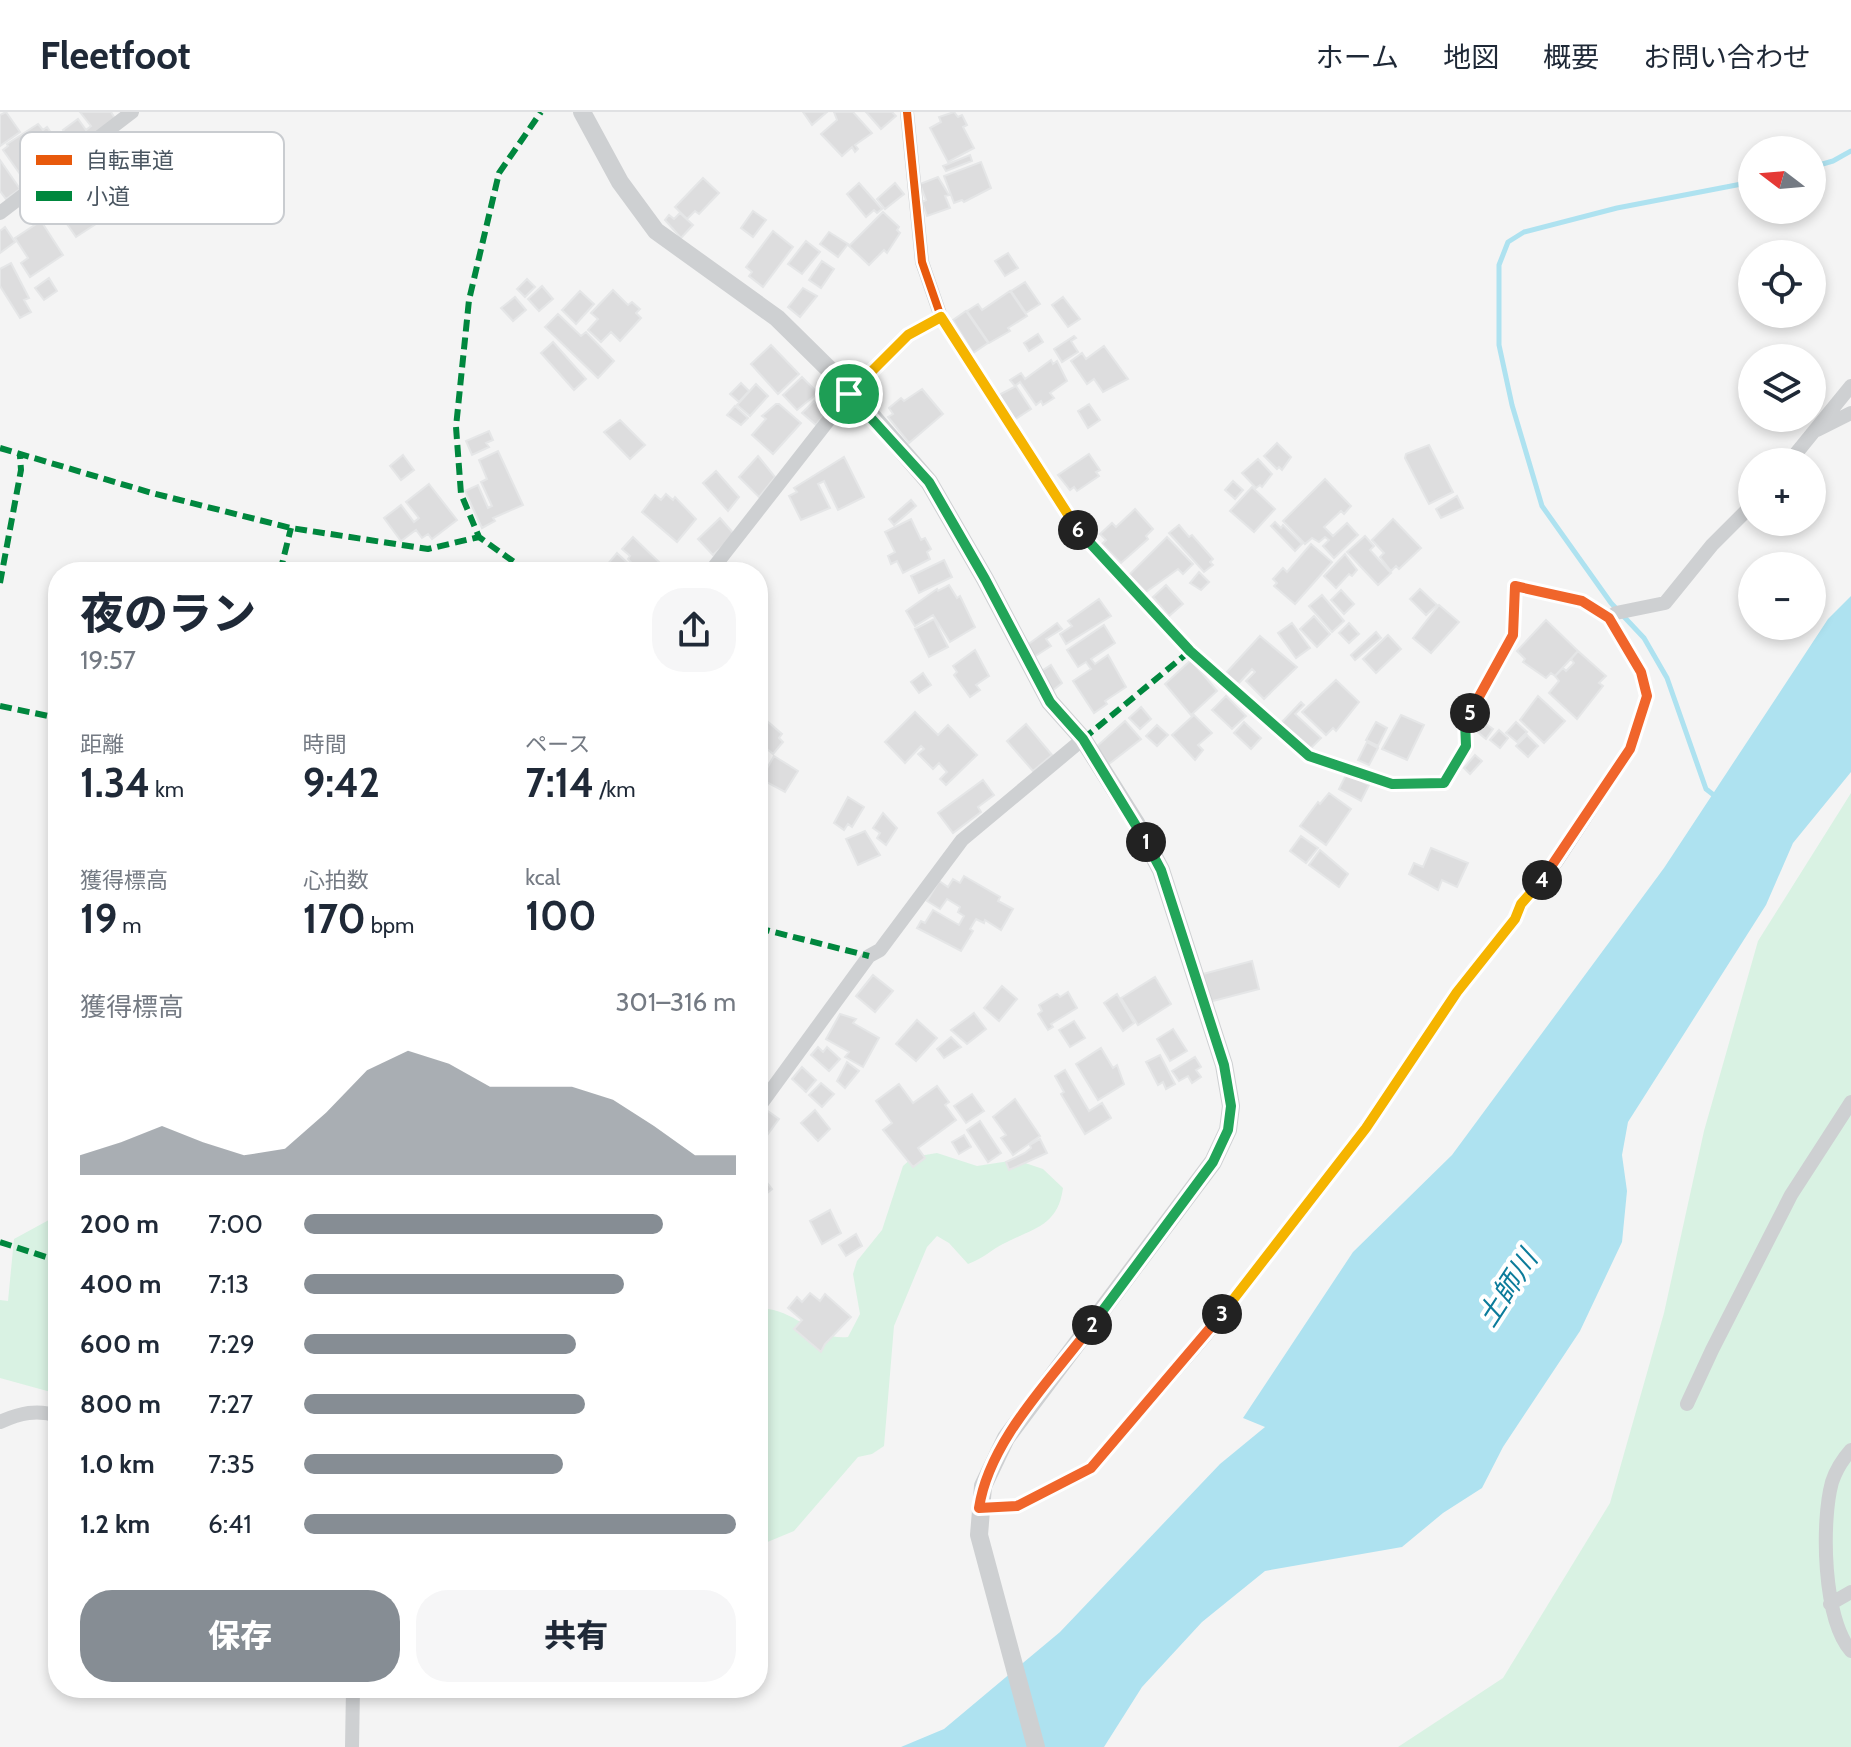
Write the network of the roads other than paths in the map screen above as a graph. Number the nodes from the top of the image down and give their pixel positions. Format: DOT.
graph roads {
  1 [pos="132,112"];
  2 [pos="582,112"];
  3 [pos="907,112"];
  4 [pos="106,132"];
  5 [pos="20,198"];
  6 [pos="0,213"];
  7 [pos="941,317"];
  8 [pos="1851,386"];
  9 [pos="849,394"];
  10 [pos="1851,413"];
  11 [pos="1826,415"];
  12 [pos="1826,425"];
  13 [pos="1814,432"];
  14 [pos="1801,448"];
  15 [pos="1738,519"];
  16 [pos="718,562"];
  17 [pos="1609,618"];
  18 [pos="1083,739"];
  19 [pos="768,1096"];
  20 [pos="1851,1102"];
  21 [pos="1687,1404"];
  22 [pos="48,1413"];
  23 [pos="0,1422"];
  24 [pos="1851,1450"];
  25 [pos="979,1508"];
  26 [pos="1851,1592"];
  27 [pos="1830,1604"];
  28 [pos="1851,1651"];
  29 [pos="353,1698"];
  30 [pos="352,1747"];
  31 [pos="1036,1747"];
  1 -- 4 [label="street"];
  2 -- 9 [label="street"];
  3 -- 7 [label="street"];
  5 -- 6 [label="street"];
  7 -- 9 [label="street"];
  7 -- 17 [label="street"];
  8 -- 11 [label="street"];
  9 -- 16 [label="street"];
  9 -- 18 [label="street"];
  10 -- 12 [label="street"];
  13 -- 14 [label="street"];
  15 -- 17 [label="street"];
  17 -- 25 [label="street"];
  18 -- 19 [label="street"];
  18 -- 25 [label="street"];
  20 -- 21 [label="street"];
  22 -- 23 [label="street"];
  24 -- 27 [label="street"];
  25 -- 31 [label="street"];
  26 -- 27 [label="street"];
  27 -- 28 [label="street"];
  29 -- 30 [label="street"];
}
